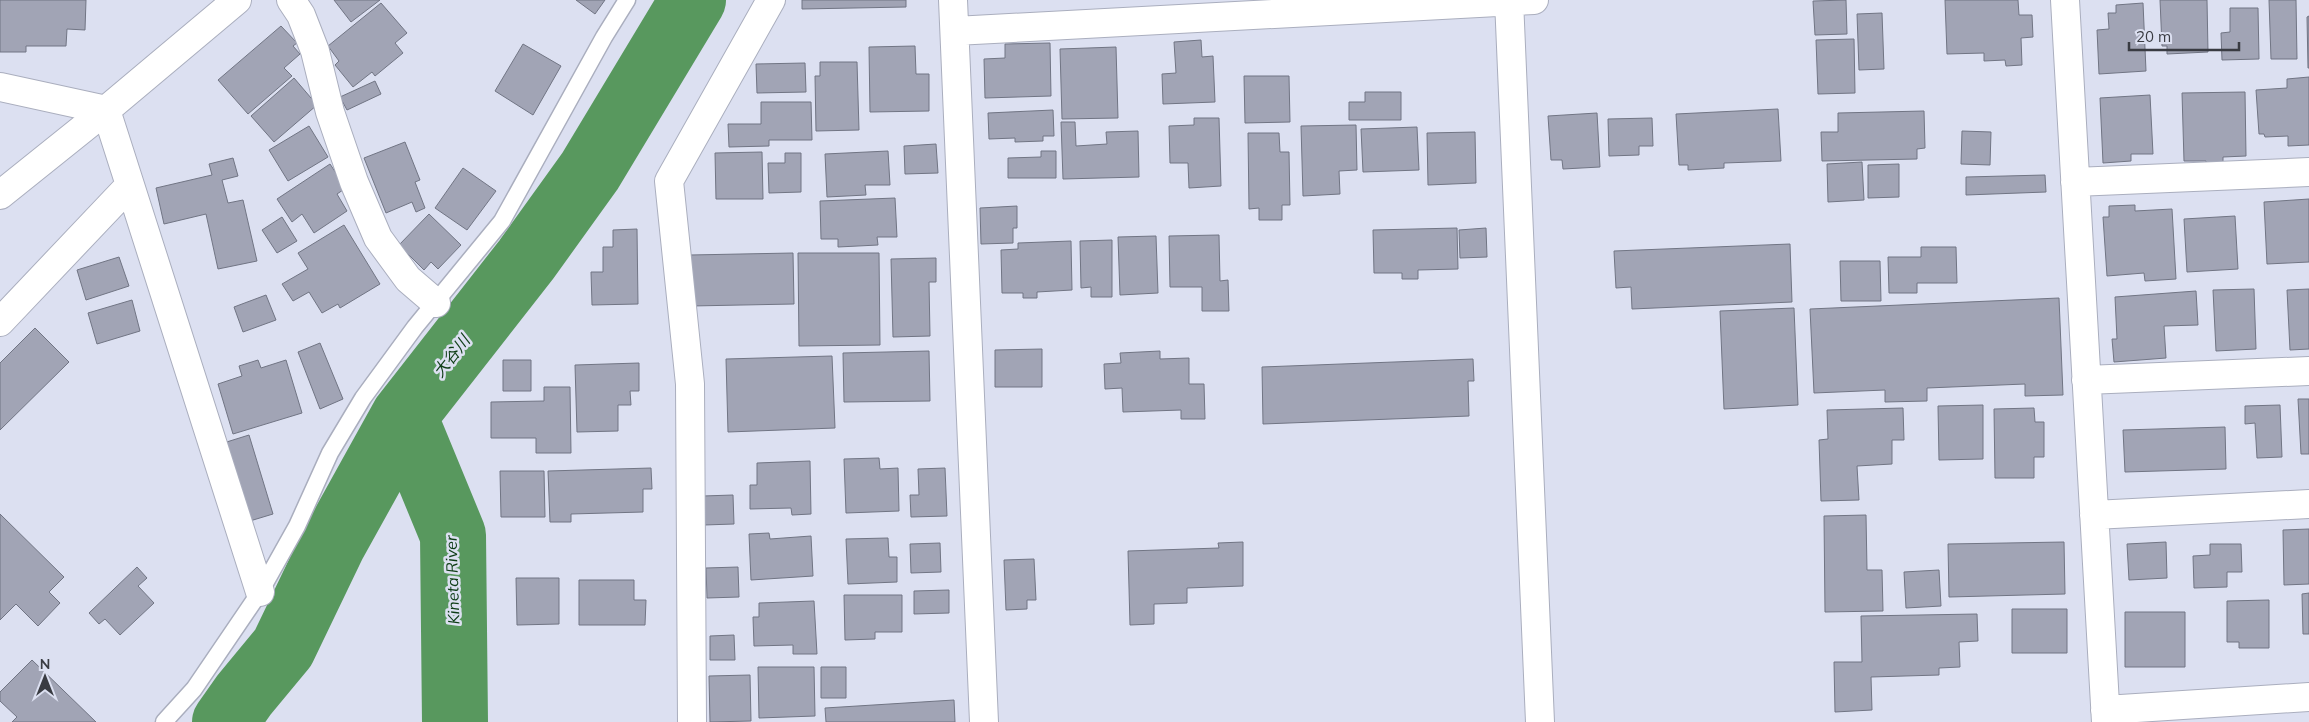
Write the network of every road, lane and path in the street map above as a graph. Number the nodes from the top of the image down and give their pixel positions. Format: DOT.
graph roads {
  1 [pos="237,0"];
  2 [pos="291,0"];
  3 [pos="628,0"];
  4 [pos="771,0"];
  5 [pos="953,0"];
  6 [pos="1517,0"];
  7 [pos="2065,0"];
  8 [pos="955,31"];
  9 [pos="0,87"];
  10 [pos="106,110"];
  11 [pos="2309,172"];
  12 [pos="2075,182"];
  13 [pos="130,185"];
  14 [pos="0,196"];
  15 [pos="436,303"];
  16 [pos="0,322"];
  17 [pos="2309,371"];
  18 [pos="2086,380"];
  19 [pos="2309,504"];
  20 [pos="2094,515"];
  21 [pos="260,592"];
  22 [pos="2309,697"];
  23 [pos="2105,716"];
  24 [pos="164,722"];
  25 [pos="692,722"];
  26 [pos="984,722"];
  27 [pos="1540,722"];
  1 -- 10 [label="street"];
  2 -- 15 [label="street"];
  3 -- 15 [label="lane"];
  4 -- 25 [label="street"];
  5 -- 8 [label="street"];
  6 -- 8 [label="street"];
  6 -- 27 [label="street"];
  7 -- 12 [label="street"];
  8 -- 26 [label="street"];
  9 -- 10 [label="street"];
  10 -- 13 [label="street"];
  10 -- 14 [label="street"];
  11 -- 12 [label="street"];
  12 -- 18 [label="street"];
  13 -- 16 [label="street"];
  13 -- 21 [label="street"];
  15 -- 21 [label="lane"];
  17 -- 18 [label="street"];
  18 -- 20 [label="street"];
  19 -- 20 [label="street"];
  20 -- 23 [label="street"];
  21 -- 24 [label="lane"];
  22 -- 23 [label="street"];
}
